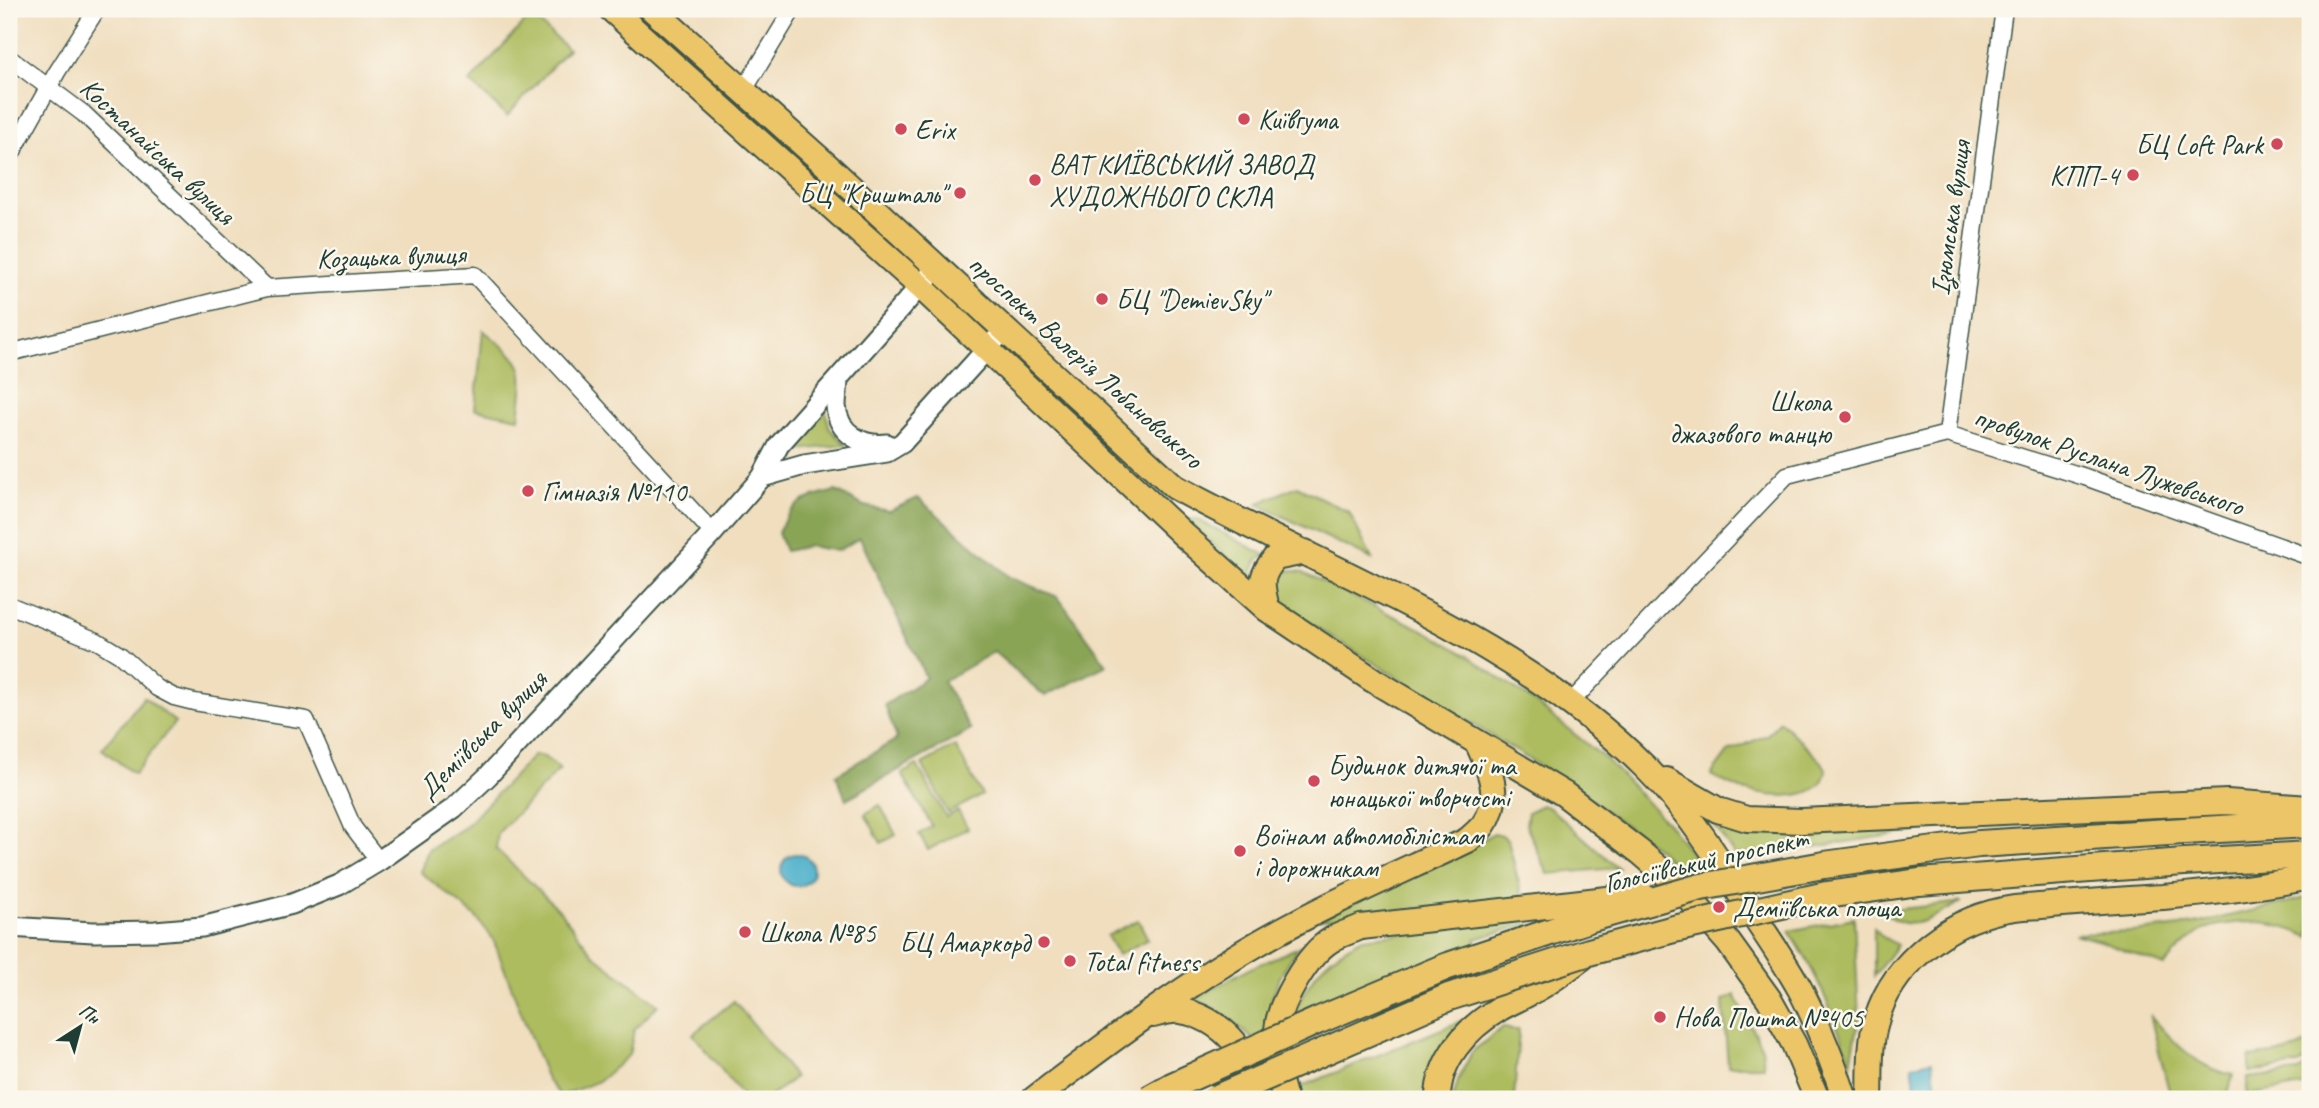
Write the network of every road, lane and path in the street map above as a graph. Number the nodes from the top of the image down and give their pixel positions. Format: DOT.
graph roads {
  1 [pos="97,9"];
  2 [pos="611,9"];
  3 [pos="652,9"];
  4 [pos="793,9"];
  5 [pos="2004,9"];
  6 [pos="9,58"];
  7 [pos="48,86"];
  8 [pos="744,90"];
  9 [pos="9,158"];
  10 [pos="938,267"];
  11 [pos="920,287"];
  12 [pos="267,288"];
  13 [pos="1005,329"];
  14 [pos="9,348"];
  15 [pos="988,349"];
  16 [pos="838,379"];
  17 [pos="1947,433"];
  18 [pos="902,443"];
  19 [pos="762,477"];
  20 [pos="713,533"];
  21 [pos="1306,552"];
  22 [pos="2310,557"];
  23 [pos="9,605"];
  24 [pos="1267,609"];
  25 [pos="1571,702"];
  26 [pos="1477,742"];
  27 [pos="1647,769"];
  28 [pos="2310,808"];
  29 [pos="2310,824"];
  30 [pos="2310,855"];
  31 [pos="379,861"];
  32 [pos="2310,877"];
  33 [pos="1701,887"];
  34 [pos="1288,926"];
  35 [pos="9,927"];
  36 [pos="1361,927"];
  37 [pos="1589,953"];
  38 [pos="1146,1016"];
  39 [pos="1034,1099"];
  40 [pos="1149,1099"];
  41 [pos="1214,1099"];
  42 [pos="1248,1099"];
  43 [pos="1284,1099"];
  44 [pos="1438,1099"];
  45 [pos="1817,1099"];
  46 [pos="1845,1099"];
  47 [pos="1870,1099"];
  1 -- 7 [label="street"];
  2 -- 11 [label="main road, проспект Валерія Лобановського"];
  3 -- 8 [label="main road, проспект Валерія Лобановського"];
  4 -- 8 [label="street"];
  5 -- 17 [label="street, Ізюмська вулиця"];
  6 -- 7 [label="street, Костанайська вулиця"];
  7 -- 9 [label="street"];
  7 -- 12 [label="street, Костанайська вулиця"];
  8 -- 10 [label="main road, проспект Валерія Лобановського"];
  10 -- 11 [label="street, Деміївська вулиця"];
  10 -- 13 [label="main road, проспект Валерія Лобановського"];
  11 -- 15 [label="main road, проспект Валерія Лобановського"];
  11 -- 16 [label="street, Деміївська вулиця"];
  12 -- 14 [label="street, Козацька вулиця"];
  12 -- 20 [label="street, Козацька вулиця"];
  13 -- 15 [label="street"];
  13 -- 21 [label="main road, проспект Валерія Лобановського"];
  15 -- 18 [label="street"];
  15 -- 24 [label="main road, проспект Валерія Лобановського"];
  16 -- 18 [label="street"];
  16 -- 19 [label="street, Деміївська вулиця"];
  17 -- 22 [label="street, провулок Руслана Лужевського"];
  17 -- 25 [label="street, провулок Руслана Лужевського"];
  18 -- 19 [label="street"];
  19 -- 20 [label="street, Деміївська вулиця"];
  20 -- 31 [label="street, Деміївська вулиця"];
  21 -- 24 [label="main road"];
  21 -- 25 [label="main road, проспект Валерія Лобановського"];
  23 -- 31 [label="street"];
  24 -- 26 [label="main road, проспект Валерія Лобановського"];
  25 -- 27 [label="main road"];
  26 -- 34 [label="main road"];
  26 -- 45 [label="main road"];
  27 -- 28 [label="main road"];
  27 -- 46 [label="main road"];
  29 -- 33 [label="highway, Голосіївський проспект, bridge"];
  30 -- 37 [label="highway, bridge"];
  31 -- 35 [label="street, Деміївська вулиця"];
  32 -- 47 [label="main road"];
  33 -- 36 [label="main road, bridge"];
  33 -- 40 [label="highway, Голосіївський проспект, bridge"];
  34 -- 36 [label="main road"];
  34 -- 38 [label="main road"];
  36 -- 43 [label="main road"];
  37 -- 41 [label="highway, bridge"];
  37 -- 44 [label="main road"];
  38 -- 39 [label="main road"];
  38 -- 42 [label="main road"];
}
